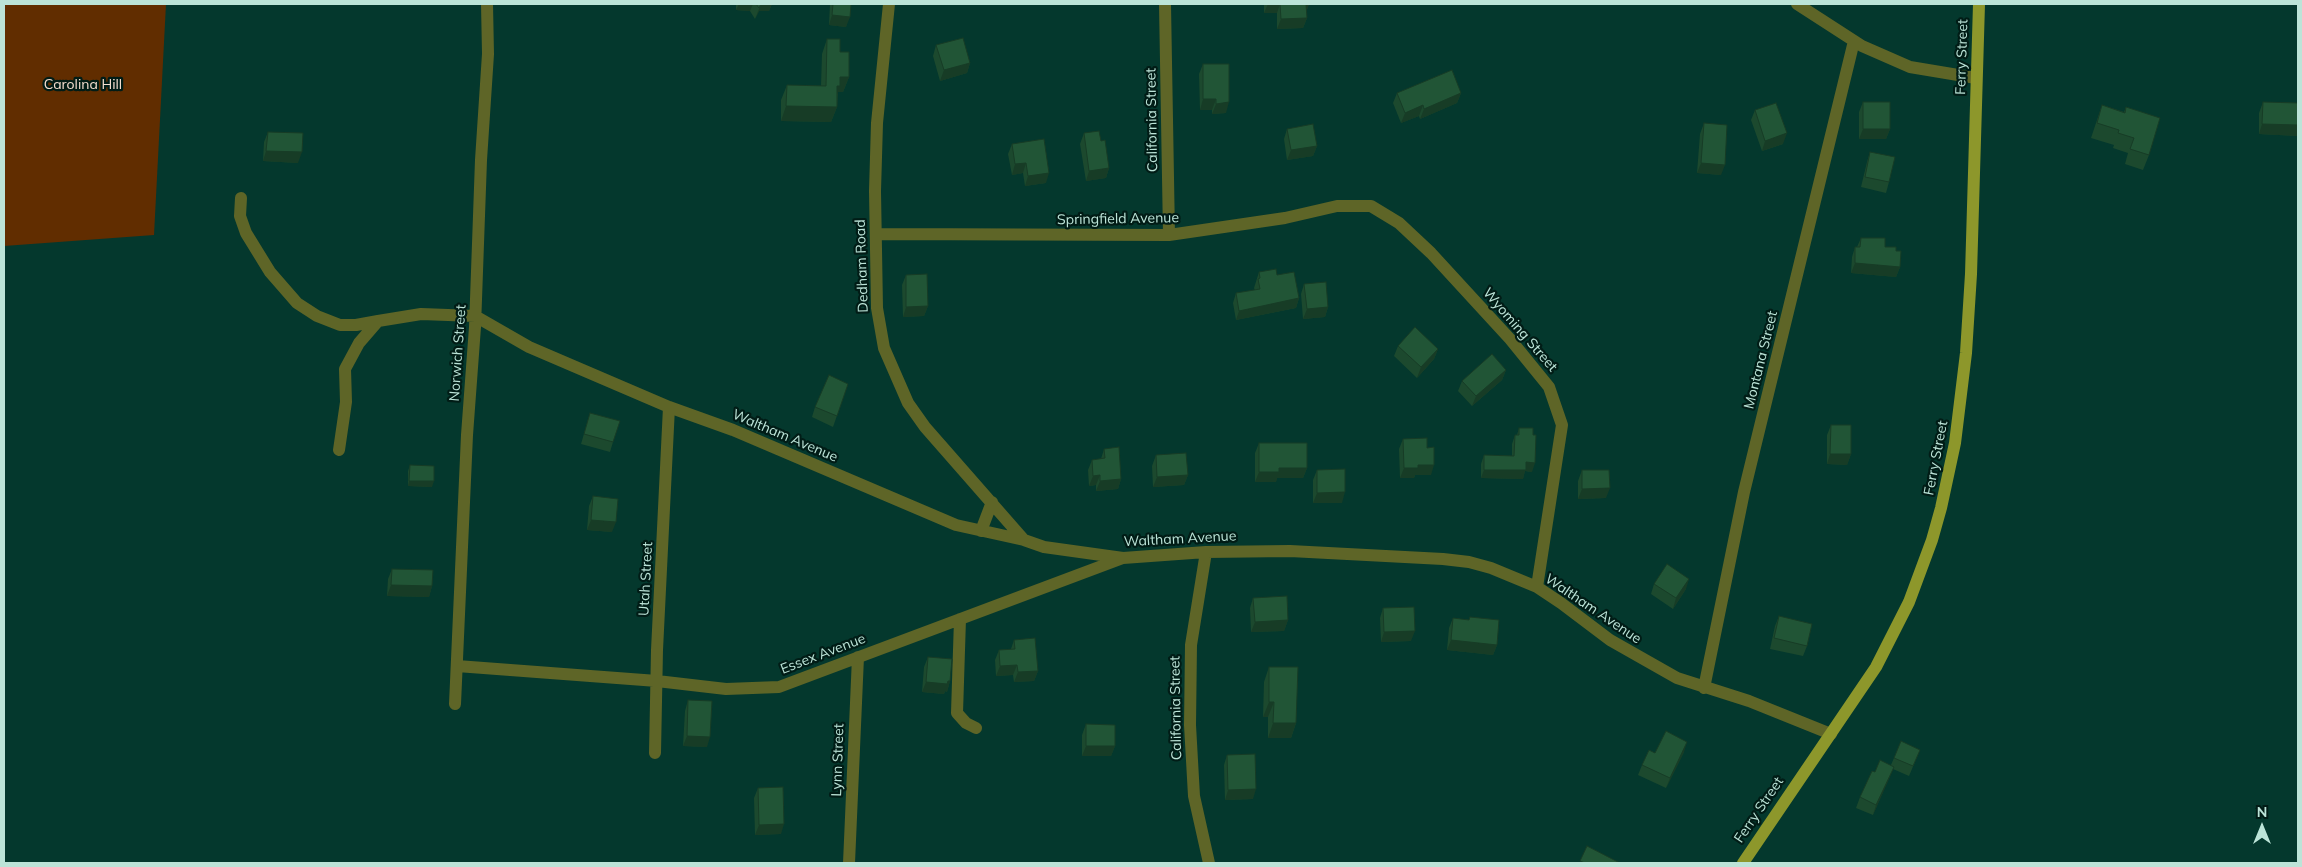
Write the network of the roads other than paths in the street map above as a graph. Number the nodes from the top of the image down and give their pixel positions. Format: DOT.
graph roads {
  1 [pos="487,4"];
  2 [pos="889,4"];
  3 [pos="1165,4"];
  4 [pos="1797,4"];
  5 [pos="1979,4"];
  6 [pos="1854,41"];
  7 [pos="1976,78"];
  8 [pos="241,198"];
  9 [pos="876,234"];
  10 [pos="1169,235"];
  11 [pos="1431,253"];
  12 [pos="476,316"];
  13 [pos="378,321"];
  14 [pos="668,407"];
  15 [pos="339,450"];
  16 [pos="992,502"];
  17 [pos="982,530"];
  18 [pos="1024,540"];
  19 [pos="1206,552"];
  20 [pos="1123,558"];
  21 [pos="1537,588"];
  22 [pos="960,619"];
  23 [pos="858,657"];
  24 [pos="457,666"];
  25 [pos="657,681"];
  26 [pos="1704,688"];
  27 [pos="455,704"];
  28 [pos="976,728"];
  29 [pos="1832,734"];
  30 [pos="655,753"];
  31 [pos="849,863"];
  32 [pos="1209,863"];
  33 [pos="1742,863"];
  1 -- 12 [label="street, Norwich Street"];
  2 -- 9 [label="street, Dedham Road"];
  3 -- 10 [label="street, California Street"];
  4 -- 6 [label="street"];
  5 -- 7 [label="main road, Ferry Street"];
  6 -- 7 [label="street"];
  6 -- 26 [label="street, Montana Street"];
  7 -- 29 [label="main road, Ferry Street"];
  8 -- 13 [label="street"];
  9 -- 10 [label="street, Springfield Avenue"];
  9 -- 16 [label="street, Dedham Road"];
  10 -- 11 [label="street, Springfield Avenue"];
  11 -- 21 [label="street, Wyoming Street"];
  12 -- 13 [label="street"];
  12 -- 14 [label="street, Waltham Avenue"];
  12 -- 24 [label="street, Norwich Street"];
  13 -- 15 [label="street"];
  14 -- 17 [label="street, Waltham Avenue"];
  14 -- 25 [label="street, Utah Street"];
  16 -- 17 [label="street"];
  16 -- 18 [label="street, Dedham Road"];
  17 -- 18 [label="street, Waltham Avenue"];
  18 -- 20 [label="street, Waltham Avenue"];
  19 -- 20 [label="street, Waltham Avenue"];
  19 -- 21 [label="street, Waltham Avenue"];
  19 -- 32 [label="street, California Street"];
  20 -- 22 [label="street, Essex Avenue"];
  21 -- 26 [label="street, Waltham Avenue"];
  22 -- 23 [label="street, Essex Avenue"];
  22 -- 28 [label="street"];
  23 -- 25 [label="street, Essex Avenue"];
  23 -- 31 [label="street, Lynn Street"];
  24 -- 25 [label="street, Essex Avenue"];
  24 -- 27 [label="street, Norwich Street"];
  25 -- 30 [label="street, Utah Street"];
  26 -- 29 [label="street, Waltham Avenue"];
  29 -- 33 [label="main road, Ferry Street"];
}
